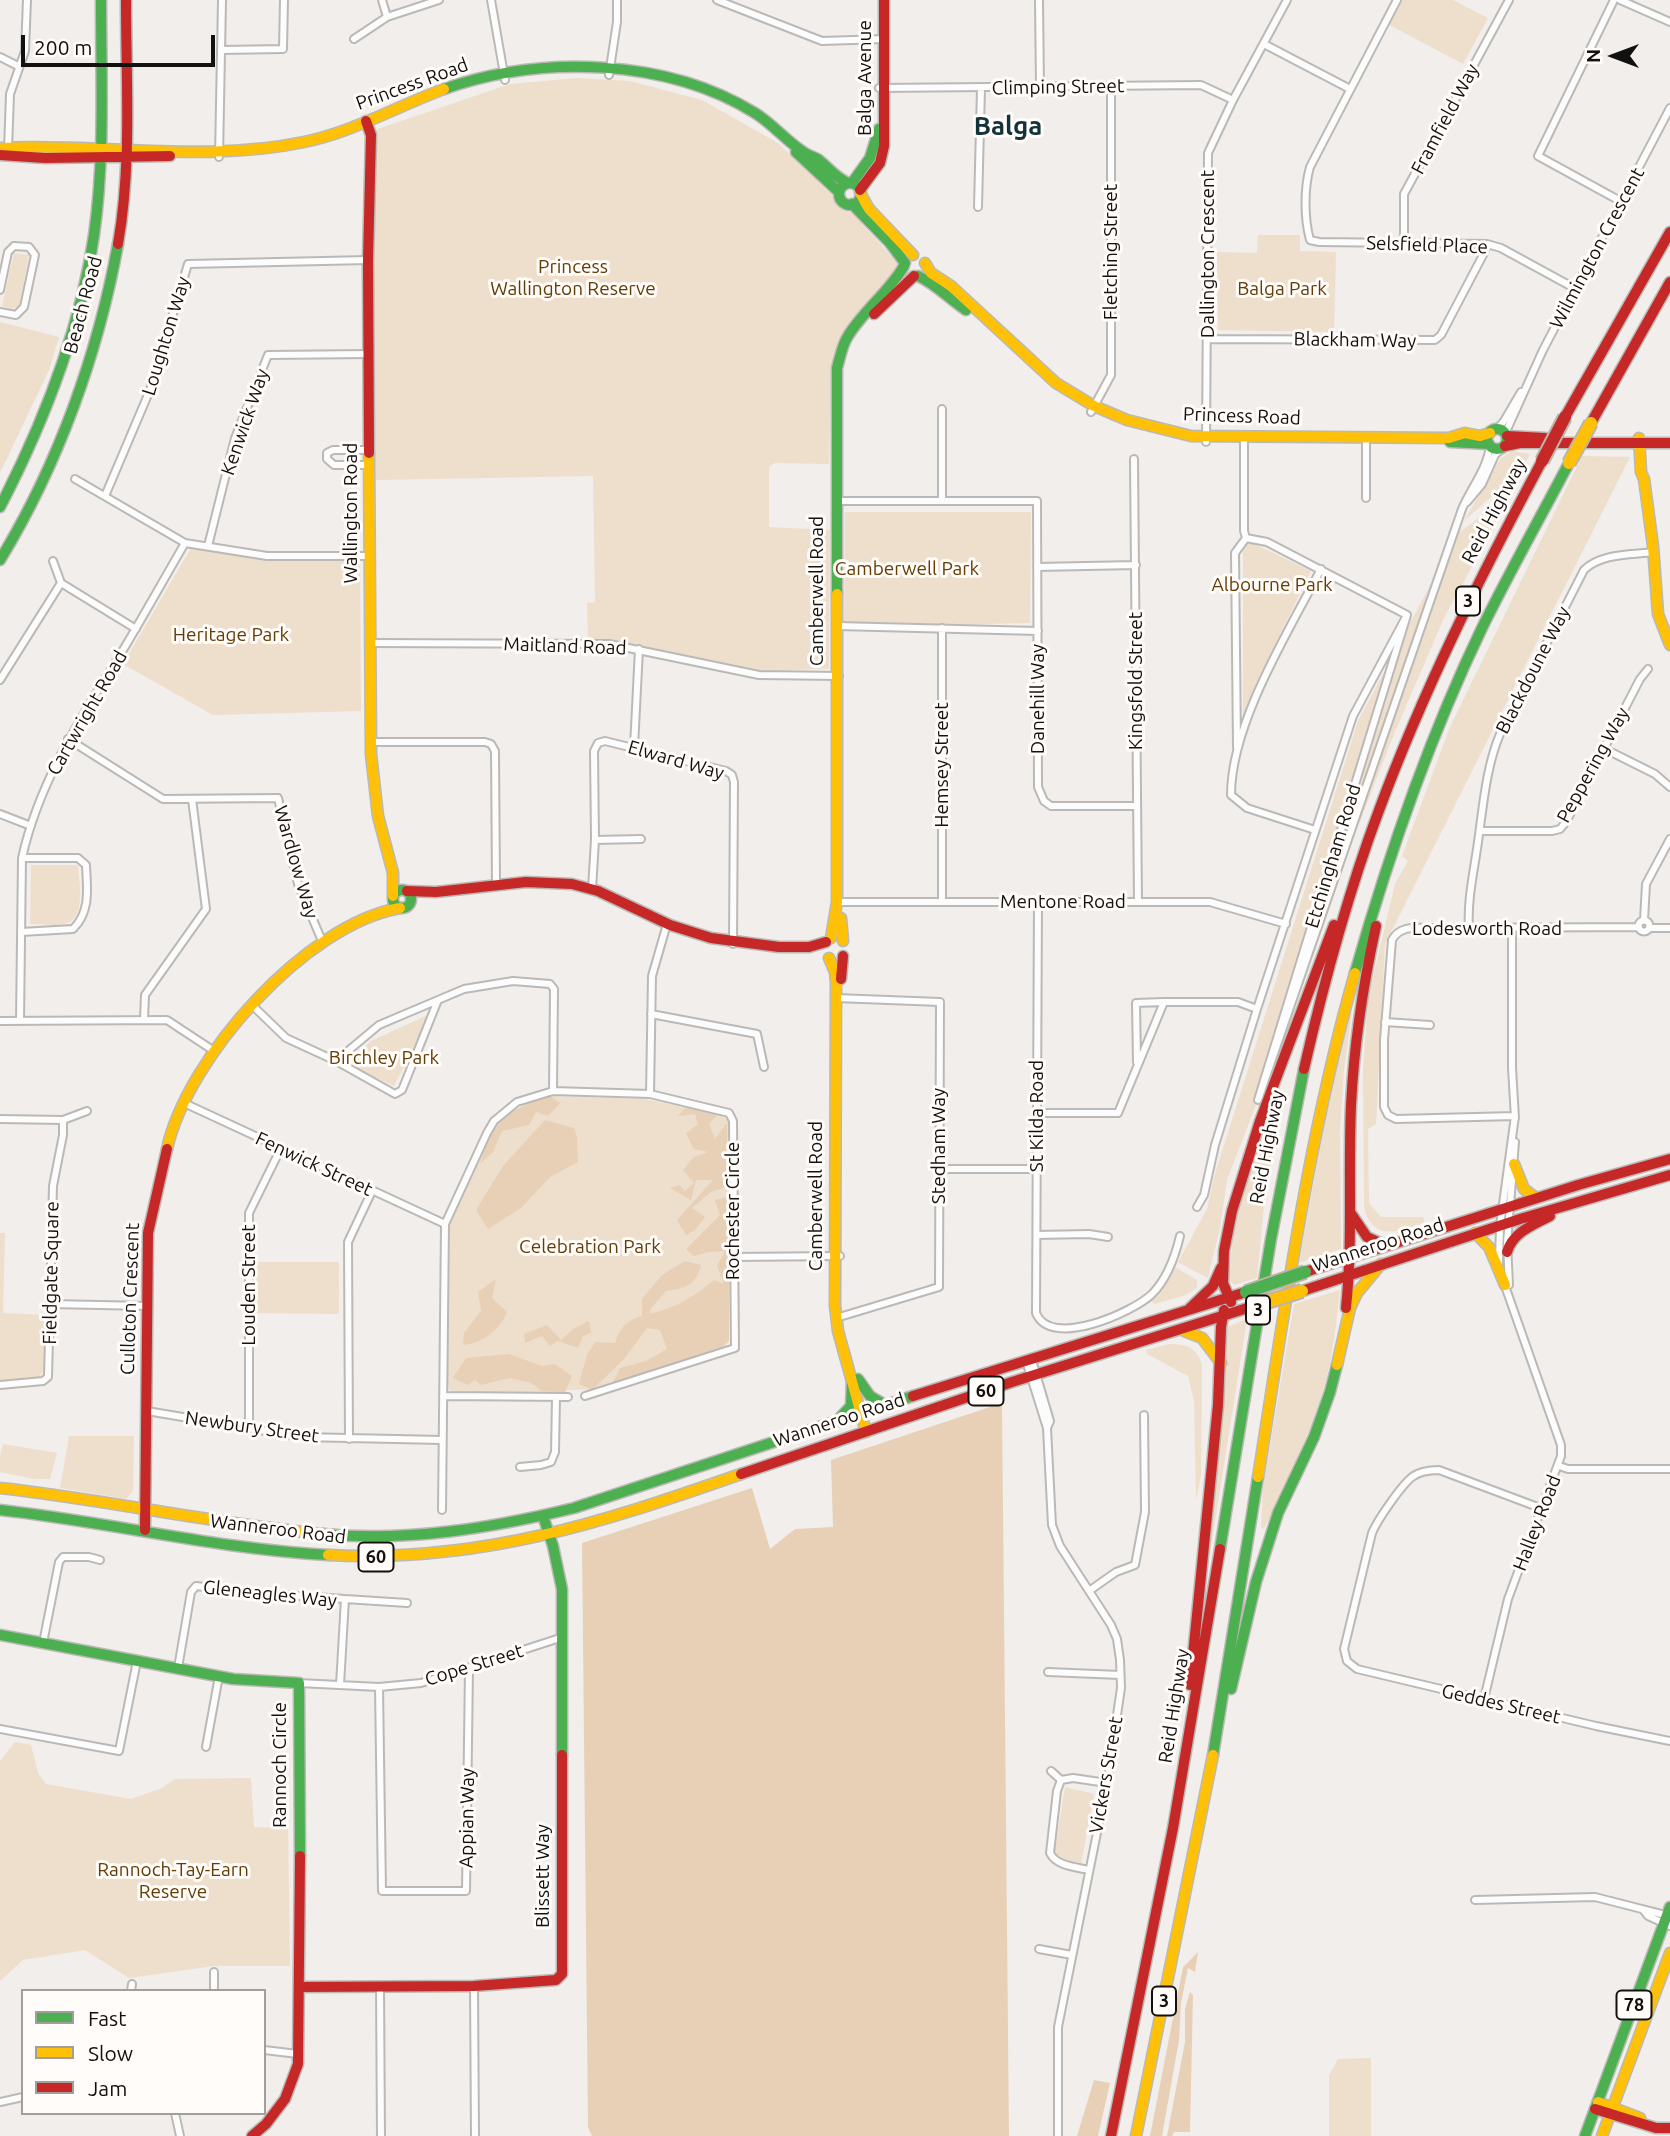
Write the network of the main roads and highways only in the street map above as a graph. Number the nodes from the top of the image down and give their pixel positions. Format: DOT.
graph roads {
  1 [pos="101,0"];
  2 [pos="126,0"];
  3 [pos="878,0"];
  4 [pos="884,0"];
  5 [pos="882,39"];
  6 [pos="363,126"];
  7 [pos="4,151"];
  8 [pos="100,152"];
  9 [pos="125,152"];
  10 [pos="852,188"];
  11 [pos="852,204"];
  12 [pos="1670,232"];
  13 [pos="911,267"];
  14 [pos="1670,282"];
  15 [pos="1093,409"];
  16 [pos="1670,438"];
  17 [pos="1206,439"];
  18 [pos="1366,440"];
  19 [pos="1642,441"];
  20 [pos="1670,443"];
  21 [pos="0,507"];
  22 [pos="0,560"];
  23 [pos="1670,645"];
  24 [pos="1393,849"];
  25 [pos="1359,867"];
  26 [pos="401,898"];
  27 [pos="833,940"];
  28 [pos="805,948"];
  29 [pos="843,956"];
  30 [pos="827,957"];
  31 [pos="839,998"];
  32 [pos="1670,1158"];
  33 [pos="1514,1164"];
  34 [pos="1670,1175"];
  35 [pos="1536,1198"];
  36 [pos="1569,1206"];
  37 [pos="1349,1211"];
  38 [pos="1475,1233"];
  39 [pos="1387,1246"];
  40 [pos="1507,1252"];
  41 [pos="1225,1258"];
  42 [pos="1349,1258"];
  43 [pos="1381,1264"];
  44 [pos="1348,1275"];
  45 [pos="1505,1285"];
  46 [pos="1234,1297"];
  47 [pos="1249,1307"];
  48 [pos="1187,1311"];
  49 [pos="1223,1317"];
  50 [pos="1180,1330"];
  51 [pos="1339,1360"];
  52 [pos="1221,1363"];
  53 [pos="855,1380"];
  54 [pos="887,1406"];
  55 [pos="864,1413"];
  56 [pos="836,1422"];
  57 [pos="869,1431"];
  58 [pos="0,1488"];
  59 [pos="146,1509"];
  60 [pos="0,1510"];
  61 [pos="543,1516"];
  62 [pos="145,1530"];
  63 [pos="550,1536"];
  64 [pos="0,1634"];
  65 [pos="1213,1756"];
  66 [pos="1185,1759"];
  67 [pos="1668,1918"];
  68 [pos="1670,1953"];
  69 [pos="300,1987"];
  70 [pos="1596,2105"];
  71 [pos="1611,2110"];
  72 [pos="1670,2125"];
  73 [pos="252,2136"];
  74 [pos="1111,2136"];
  75 [pos="1136,2136"];
  76 [pos="1585,2136"];
  77 [pos="1602,2136"];
  1 -- 8 [label="main road, Beach Road"];
  2 -- 9 [label="main road, Beach Road"];
  3 -- 5 [label="main road, Balga Avenue"];
  4 -- 5 [label="main road, Balga Avenue"];
  5 -- 10 [label="main road, Balga Avenue"];
  6 -- 9 [label="main road, Princess Road"];
  6 -- 10 [label="main road, Princess Road"];
  6 -- 26 [label="main road, Wallington Road"];
  7 -- 8 [label="main road, Princess Road"];
  8 -- 9 [label="main road, Princess Road"];
  8 -- 21 [label="main road, Beach Road"];
  9 -- 22 [label="main road, Beach Road"];
  10 -- 11 [label="main road, Balga Avenue"];
  10 -- 13 [label="main road, Princess Road"];
  11 -- 13 [label="main road, Princess Road"];
  12 -- 25 [label="main road, Reid Highway / 3, bridge"];
  13 -- 15 [label="main road, Princess Road"];
  13 -- 15 [label="main road, Princess Road"];
  13 -- 27 [label="main road, Camberwell Road"];
  14 -- 24 [label="main road, 3, bridge"];
  15 -- 17 [label="main road, Princess Road"];
  16 -- 19 [label="main road, Princess Road"];
  17 -- 18 [label="main road, Princess Road"];
  17 -- 18 [label="main road, Princess Road"];
  18 -- 19 [label="main road, Princess Road"];
  19 -- 20 [label="main road, Princess Road"];
  19 -- 23 [label="main road"];
  24 -- 37 [label="main road"];
  24 -- 65 [label="main road, 3"];
  25 -- 41 [label="main road"];
  25 -- 66 [label="main road, Reid Highway / 3"];
  26 -- 28 [label="main road"];
  26 -- 59 [label="main road, Culloton Crescent"];
  27 -- 28 [label="main road"];
  27 -- 29 [label="main road"];
  27 -- 30 [label="main road"];
  28 -- 30 [label="main road"];
  29 -- 30 [label="main road"];
  29 -- 31 [label="main road, Camberwell Road"];
  30 -- 31 [label="main road, Camberwell Road"];
  31 -- 53 [label="main road, Camberwell Road"];
  32 -- 35 [label="main road, Wanneroo Road / 60"];
  33 -- 35 [label="main road"];
  34 -- 36 [label="main road, Wanneroo Road / 60"];
  35 -- 39 [label="main road, Wanneroo Road / 60"];
  36 -- 38 [label="main road, Wanneroo Road / 60"];
  36 -- 40 [label="main road"];
  37 -- 39 [label="main road"];
  37 -- 42 [label="main road"];
  38 -- 43 [label="main road, Wanneroo Road / 60"];
  38 -- 45 [label="main road"];
  39 -- 42 [label="main road, Wanneroo Road / 60"];
  41 -- 46 [label="main road"];
  41 -- 48 [label="main road"];
  42 -- 44 [label="main road"];
  42 -- 46 [label="main road, Wanneroo Road / 60, bridge"];
  43 -- 44 [label="main road, Wanneroo Road / 60"];
  43 -- 51 [label="main road"];
  44 -- 47 [label="main road, Wanneroo Road / 60, bridge"];
  44 -- 51 [label="main road"];
  46 -- 47 [label="main road"];
  46 -- 48 [label="main road, Wanneroo Road / 60"];
  46 -- 49 [label="main road"];
  47 -- 49 [label="main road, Wanneroo Road / 60"];
  48 -- 54 [label="main road, Wanneroo Road / 60"];
  49 -- 50 [label="main road, Wanneroo Road / 60"];
  49 -- 52 [label="main road"];
  50 -- 52 [label="main road"];
  50 -- 57 [label="main road, Wanneroo Road / 60"];
  51 -- 65 [label="main road"];
  52 -- 66 [label="main road"];
  53 -- 54 [label="main road"];
  53 -- 55 [label="main road, Camberwell Road"];
  53 -- 56 [label="main road"];
  54 -- 55 [label="main road, Wanneroo Road / 60"];
  55 -- 56 [label="main road, Wanneroo Road / 60"];
  55 -- 57 [label="main road, Camberwell Road"];
  56 -- 61 [label="main road, Wanneroo Road / 60"];
  57 -- 63 [label="main road, Wanneroo Road / 60"];
  58 -- 59 [label="main road, Wanneroo Road / 60"];
  59 -- 61 [label="main road, Wanneroo Road / 60"];
  59 -- 62 [label="main road, Culloton Crescent"];
  60 -- 62 [label="main road, Wanneroo Road / 60"];
  61 -- 63 [label="main road, Blissett Way"];
  62 -- 63 [label="main road, Wanneroo Road / 60"];
  63 -- 69 [label="main road, Blissett Way"];
  64 -- 69 [label="main road, Rannoch Circle"];
  65 -- 75 [label="main road, 3"];
  66 -- 74 [label="main road, Reid Highway / 3"];
  67 -- 70 [label="main road, 78"];
  68 -- 71 [label="main road, 78"];
  69 -- 73 [label="main road, Rannoch Circle"];
  70 -- 71 [label="main road"];
  70 -- 76 [label="main road, 78"];
  71 -- 72 [label="main road"];
  71 -- 77 [label="main road, 78"];
}
